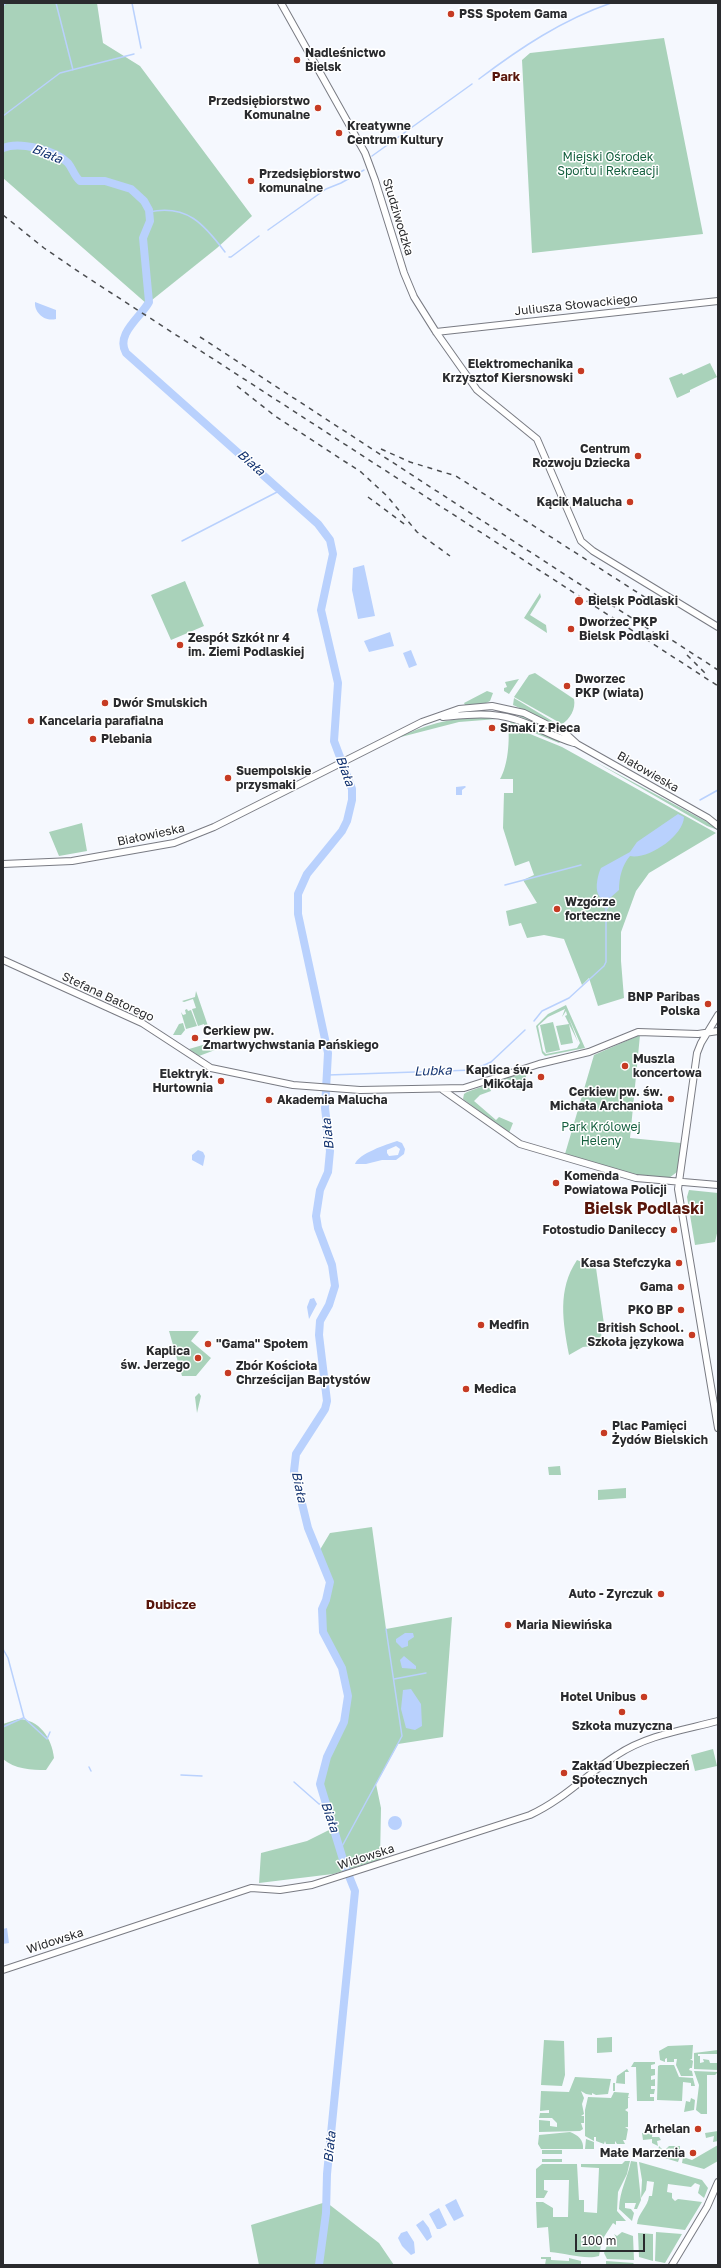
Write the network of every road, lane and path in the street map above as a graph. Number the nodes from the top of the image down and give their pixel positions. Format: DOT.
graph roads {
  1 [pos="281,3"];
  2 [pos="718,301"];
  3 [pos="436,332"];
  4 [pos="718,627"];
  5 [pos="708,818"];
  6 [pos="718,819"];
  7 [pos="718,826"];
  8 [pos="3,864"];
  9 [pos="3,960"];
  10 [pos="718,1015"];
  11 [pos="718,1031"];
  12 [pos="707,1033"];
  13 [pos="464,1088"];
  14 [pos="443,1090"];
  15 [pos="460,1101"];
  16 [pos="678,1182"];
  17 [pos="718,1185"];
  18 [pos="718,1428"];
  19 [pos="718,1721"];
  20 [pos="3,1970"];
  21 [pos="718,2182"];
  22 [pos="672,2265"];
  1 -- 3 [label="street, Studziwodzka"];
  2 -- 3 [label="street, Juliusza Słowackiego"];
  3 -- 4 [label="street, Studziwodzka"];
  5 -- 6 [label="street, Białowieska"];
  5 -- 7 [label="street, Białowieska"];
  5 -- 8 [label="street, Białowieska"];
  9 -- 14 [label="street, Stefana Batorego"];
  10 -- 12 [label="street"];
  11 -- 12 [label="street"];
  12 -- 13 [label="street"];
  12 -- 16 [label="street"];
  13 -- 14 [label="street"];
  13 -- 15 [label="street"];
  14 -- 15 [label="street"];
  15 -- 16 [label="street"];
  16 -- 17 [label="street"];
  16 -- 18 [label="street"];
  19 -- 20 [label="street, Widowska"];
  21 -- 22 [label="street"];
}
